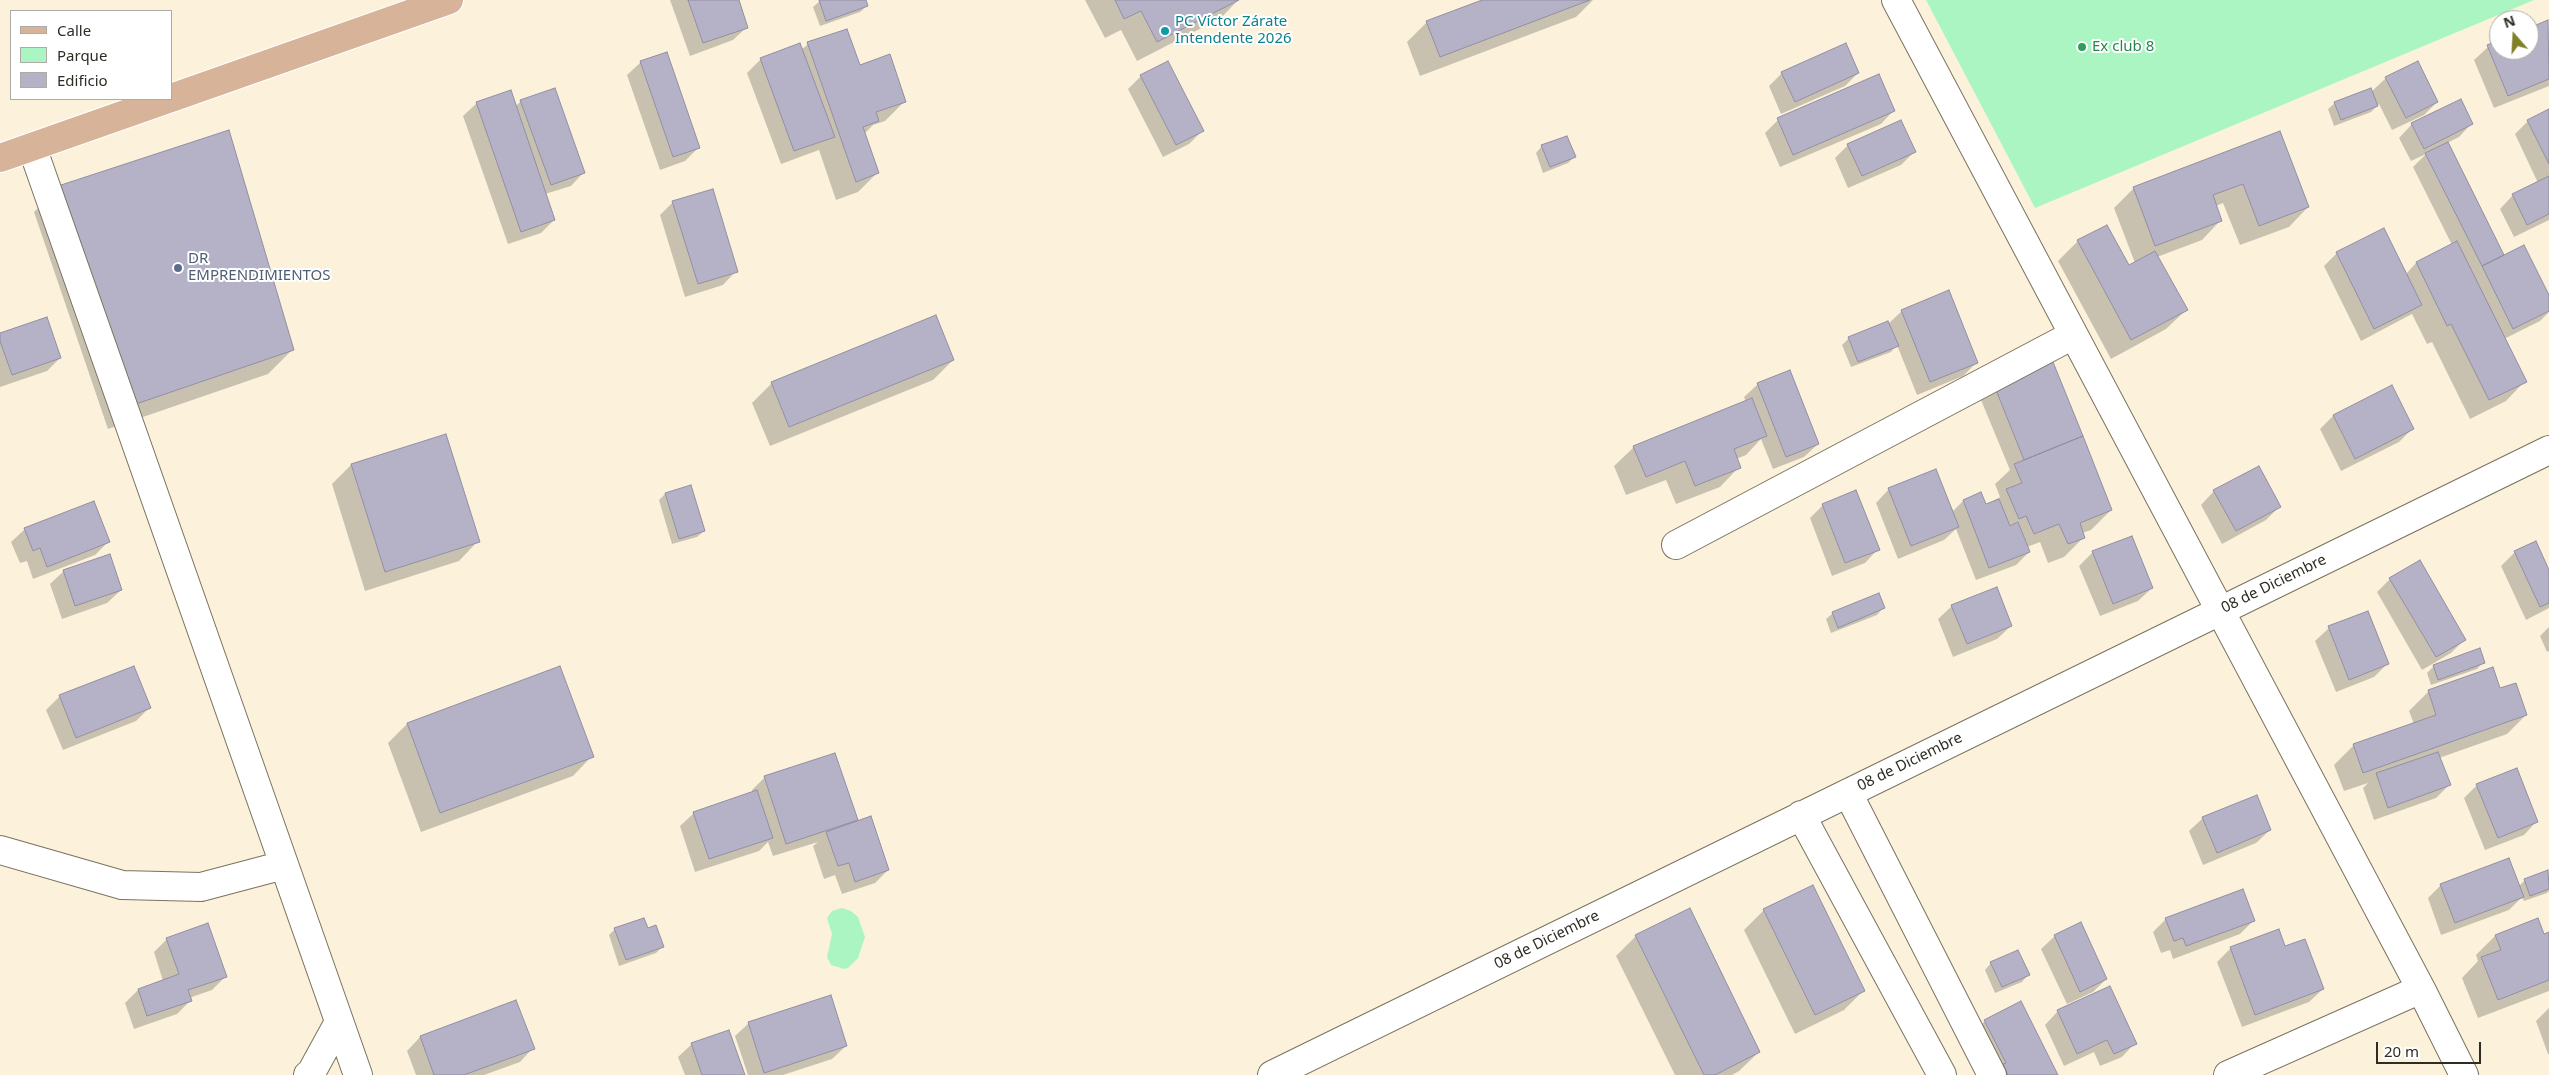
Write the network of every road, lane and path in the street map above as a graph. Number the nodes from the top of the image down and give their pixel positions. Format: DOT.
graph roads {
  1 [pos="449,0"];
  2 [pos="1896,0"];
  3 [pos="172,97"];
  4 [pos="164,100"];
  5 [pos="32,147"];
  6 [pos="0,158"];
  7 [pos="2073,334"];
  8 [pos="2549,450"];
  9 [pos="1676,546"];
  10 [pos="2219,610"];
  11 [pos="1848,793"];
  12 [pos="1801,815"];
  13 [pos="0,850"];
  14 [pos="284,865"];
  15 [pos="2421,988"];
  16 [pos="339,1022"];
  17 [pos="308,1075"];
  18 [pos="358,1075"];
  19 [pos="1272,1075"];
  20 [pos="1942,1075"];
  21 [pos="1992,1075"];
  22 [pos="2228,1075"];
  23 [pos="2464,1075"];
  1 -- 3 [label="main road"];
  2 -- 7 [label="street"];
  4 -- 5 [label="main road"];
  5 -- 6 [label="main road"];
  5 -- 14 [label="street"];
  7 -- 9 [label="street"];
  7 -- 10 [label="street"];
  8 -- 10 [label="street, 08 de Diciembre"];
  10 -- 11 [label="street, 08 de Diciembre"];
  10 -- 15 [label="street"];
  11 -- 12 [label="street, 08 de Diciembre"];
  11 -- 21 [label="street"];
  12 -- 19 [label="street, 08 de Diciembre"];
  12 -- 20 [label="street"];
  13 -- 14 [label="street"];
  14 -- 16 [label="street"];
  15 -- 22 [label="street"];
  15 -- 23 [label="street"];
  16 -- 17 [label="street"];
  16 -- 18 [label="street"];
}
